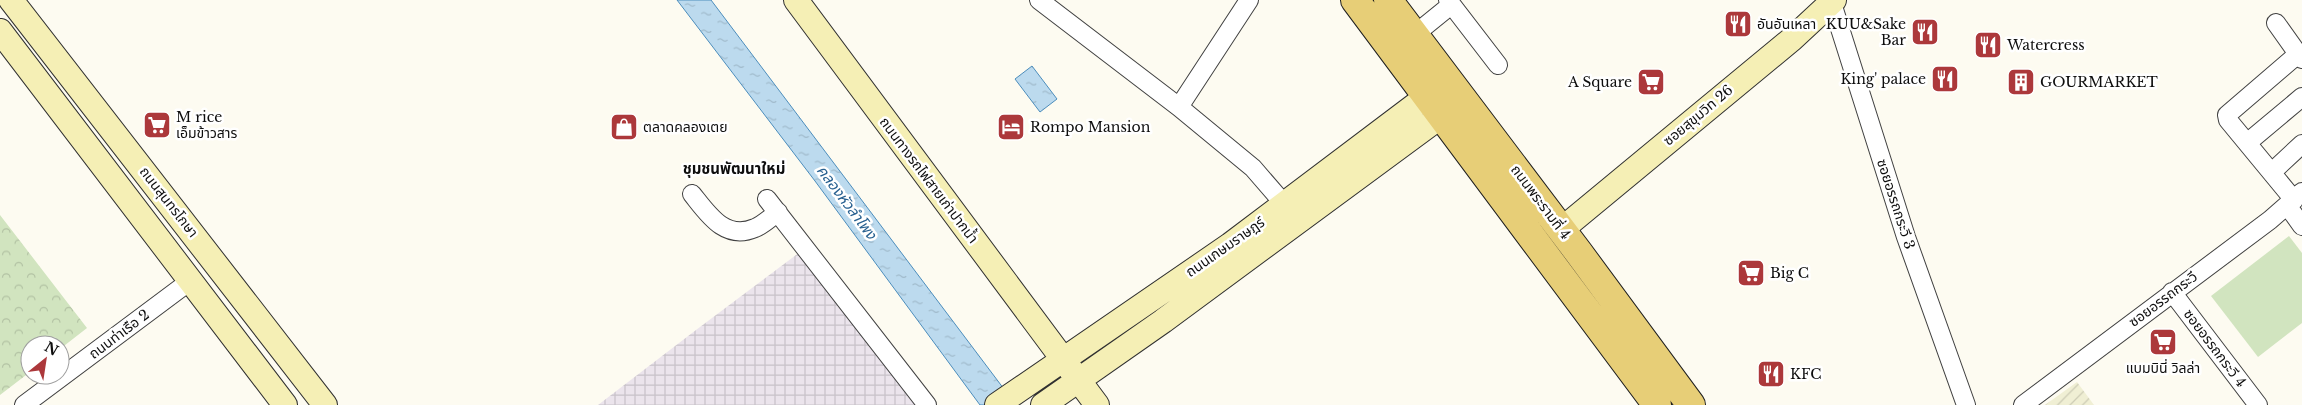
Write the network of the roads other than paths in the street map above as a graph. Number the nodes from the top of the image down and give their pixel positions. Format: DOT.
graph roads {
  1 [pos="11,0"];
  2 [pos="796,0"];
  3 [pos="1039,0"];
  4 [pos="1248,0"];
  5 [pos="1355,0"];
  6 [pos="1388,0"];
  7 [pos="1832,1"];
  8 [pos="1449,2"];
  9 [pos="2276,23"];
  10 [pos="0,32"];
  11 [pos="1414,34"];
  12 [pos="2300,56"];
  13 [pos="1498,65"];
  14 [pos="1456,90"];
  15 [pos="2302,97"];
  16 [pos="1179,106"];
  17 [pos="1433,106"];
  18 [pos="2247,143"];
  19 [pos="2302,144"];
  20 [pos="2272,172"];
  21 [pos="692,194"];
  22 [pos="2294,199"];
  23 [pos="1285,205"];
  24 [pos="2302,226"];
  25 [pos="1561,230"];
  26 [pos="1237,253"];
  27 [pos="190,282"];
  28 [pos="2172,292"];
  29 [pos="1063,360"];
  30 [pos="1078,380"];
  31 [pos="24,405"];
  32 [pos="285,405"];
  33 [pos="325,405"];
  34 [pos="927,405"];
  35 [pos="997,405"];
  36 [pos="1043,405"];
  37 [pos="1098,405"];
  38 [pos="1657,405"];
  39 [pos="1691,405"];
  40 [pos="1966,405"];
  41 [pos="2023,405"];
  42 [pos="2258,405"];
  1 -- 33 [label="street, ถนนสุนทรโกษา"];
  2 -- 29 [label="street, ถนนทางรถไฟสายเก่าปากน้ำ"];
  3 -- 16 [label="street"];
  4 -- 16 [label="street"];
  5 -- 17 [label="main road"];
  6 -- 11 [label="main road, ถนนพระรามที่ 4"];
  7 -- 25 [label="street, ซอยสุขุมวิท 26"];
  7 -- 40 [label="street, ซอยอรรถกระวี 3"];
  8 -- 11 [label="street"];
  8 -- 13 [label="street"];
  9 -- 12 [label="street"];
  10 -- 27 [label="street"];
  11 -- 14 [label="main road, ถนนพระรามที่ 4"];
  12 -- 18 [label="street"];
  14 -- 17 [label="street, ถนนเกษมราษฎร์"];
  14 -- 25 [label="main road, ถนนพระรามที่ 4"];
  15 -- 18 [label="street"];
  16 -- 23 [label="street"];
  17 -- 23 [label="street, ถนนเกษมราษฎร์"];
  17 -- 26 [label="street, ถนนเกษมราษฎร์"];
  17 -- 38 [label="main road"];
  18 -- 20 [label="street"];
  19 -- 20 [label="street"];
  20 -- 22 [label="street"];
  21 -- 34 [label="street"];
  22 -- 24 [label="street"];
  22 -- 28 [label="street, ซอยอรรถกระวี"];
  23 -- 26 [label="street, ถนนเกษมราษฎร์"];
  25 -- 39 [label="main road, ถนนพระรามที่ 4"];
  26 -- 29 [label="street, ถนนเกษมราษฎร์"];
  26 -- 30 [label="street, ถนนเกษมราษฎร์"];
  27 -- 31 [label="street, ถนนท่าเรือ 2"];
  27 -- 32 [label="street"];
  28 -- 41 [label="street, ซอยอรรถกระวี"];
  28 -- 42 [label="street, ซอยอรรถกระวี 4"];
  29 -- 30 [label="street, ถนนทางรถไฟสายเก่าปากน้ำ"];
  29 -- 35 [label="street, ถนนเกษมราษฎร์"];
  30 -- 36 [label="street, ถนนเกษมราษฎร์"];
  30 -- 37 [label="street"];
}
